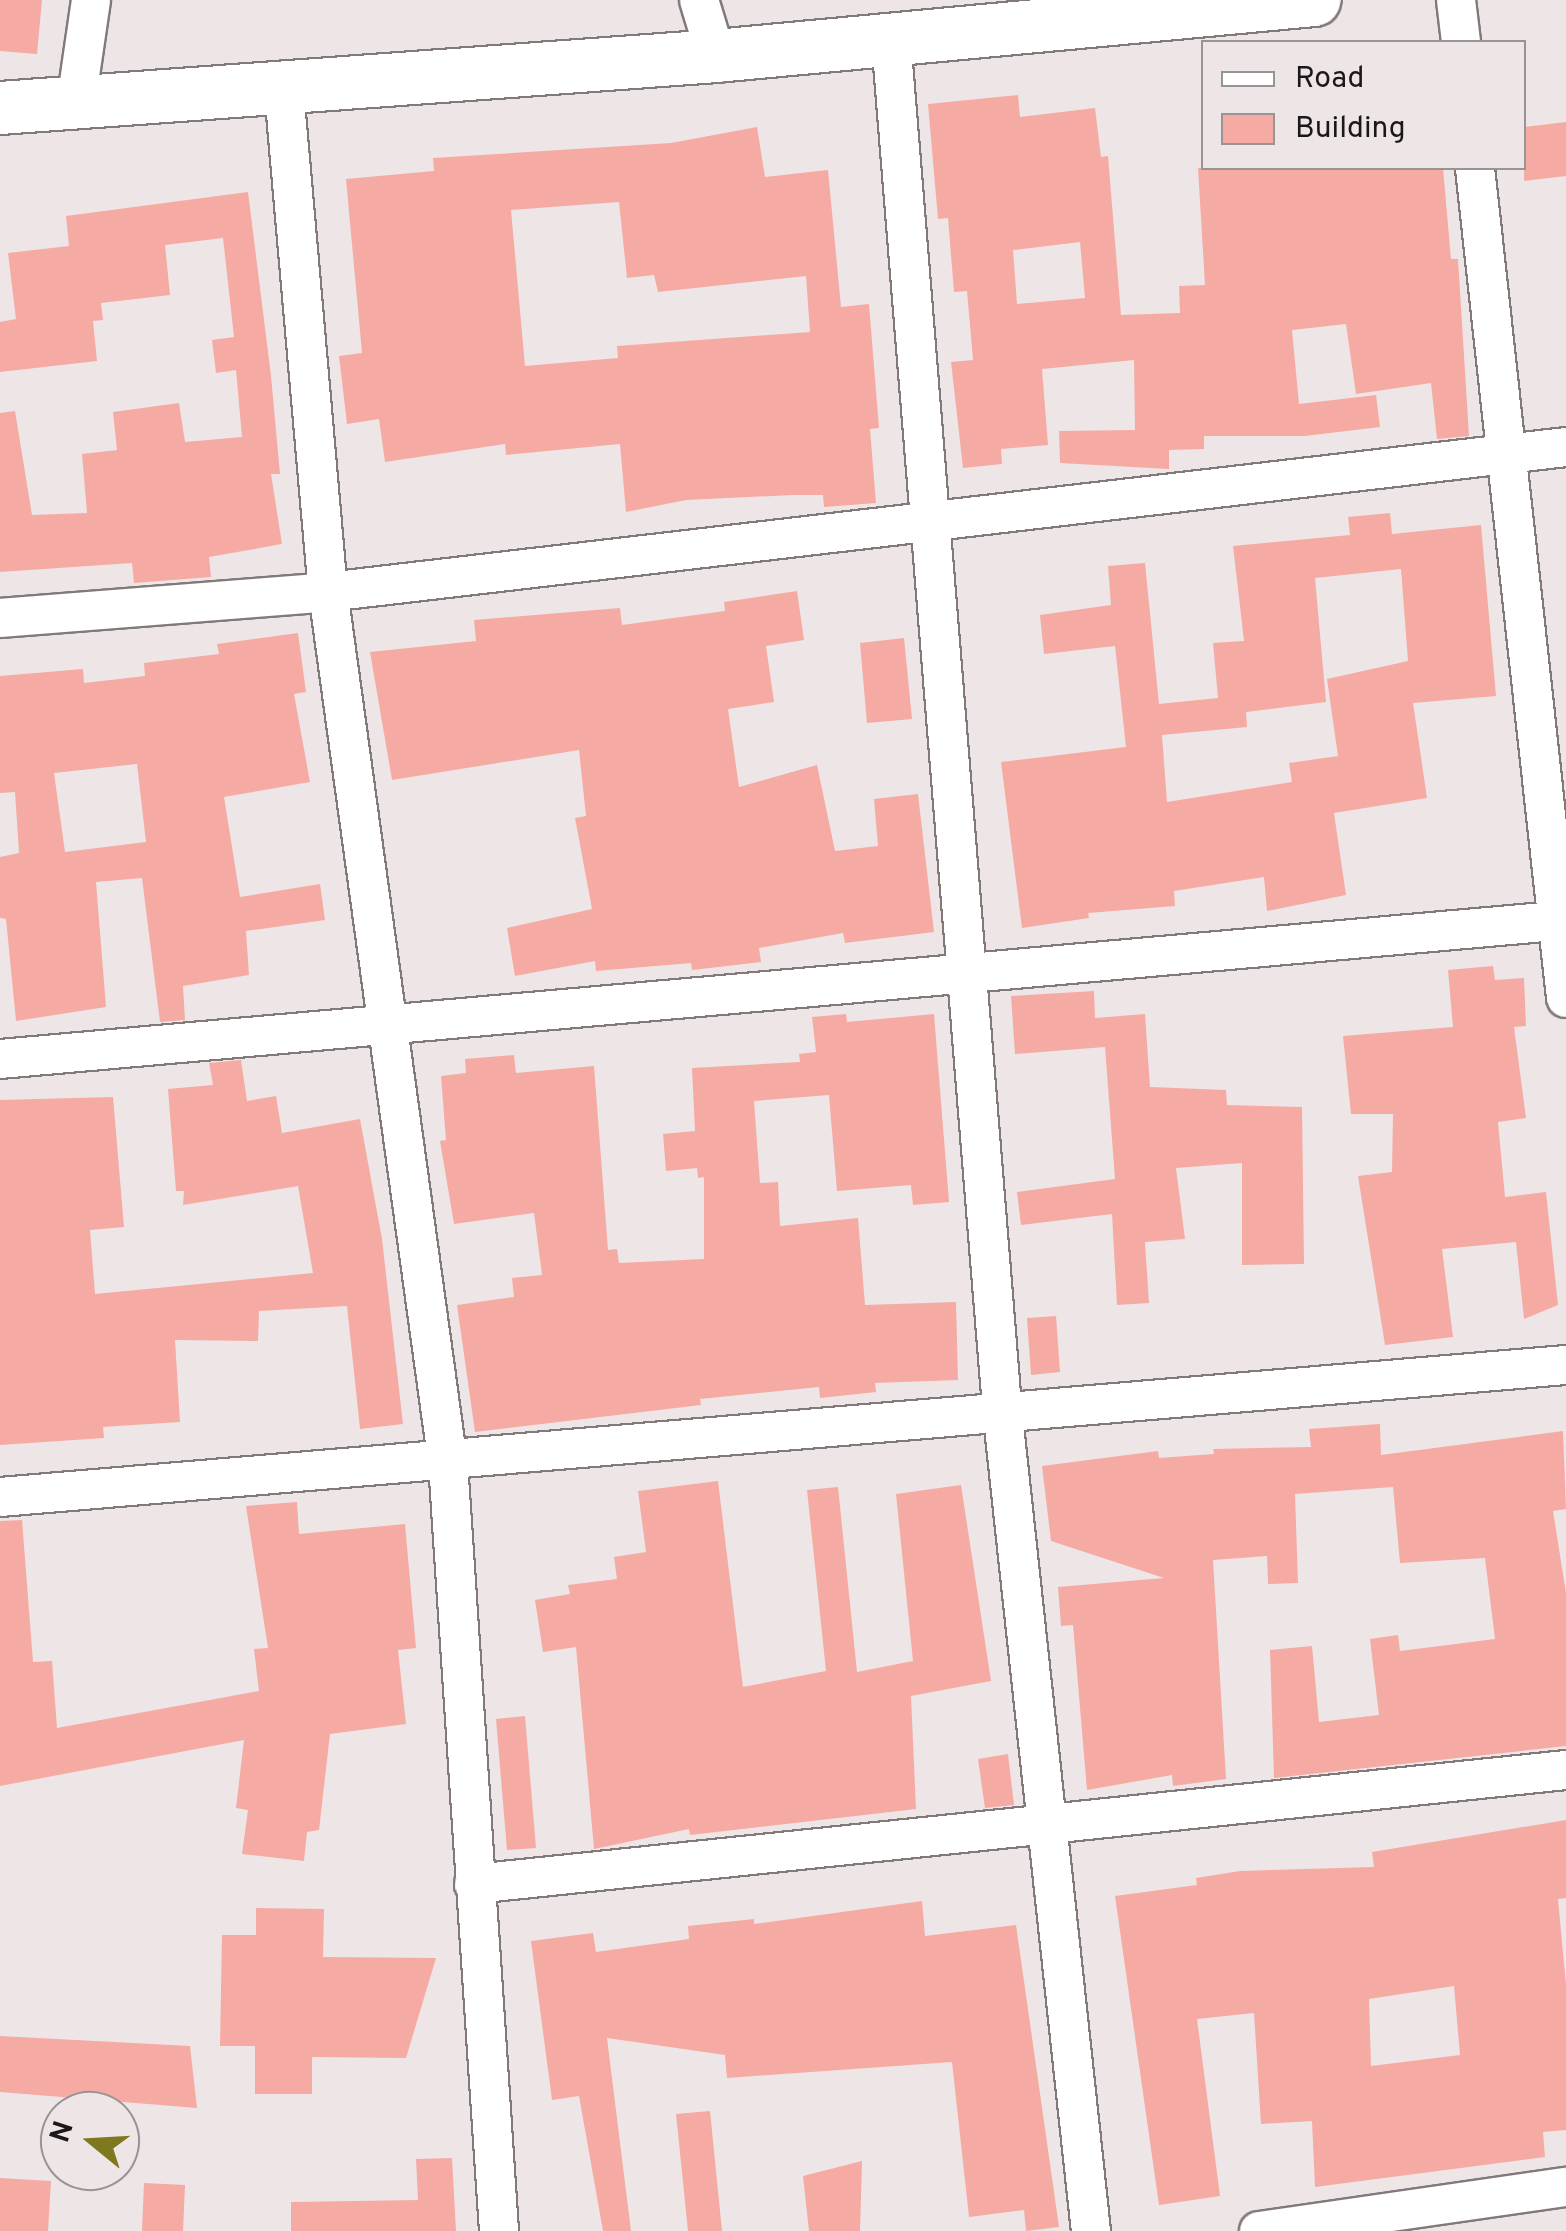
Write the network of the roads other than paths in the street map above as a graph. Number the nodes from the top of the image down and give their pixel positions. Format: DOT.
graph roads {
  1 [pos="91,0"];
  2 [pos="699,0"];
  3 [pos="1314,0"];
  4 [pos="1456,0"];
  5 [pos="1160,8"];
  6 [pos="892,39"];
  7 [pos="1461,40"];
  8 [pos="716,56"];
  9 [pos="284,90"];
  10 [pos="76,103"];
  11 [pos="0,108"];
  12 [pos="1475,170"];
  13 [pos="1566,447"];
  14 [pos="1507,452"];
  15 [pos="926,518"];
  16 [pos="328,592"];
  17 [pos="0,618"];
  18 [pos="1561,920"];
  19 [pos="967,974"];
  20 [pos="1566,998"];
  21 [pos="387,1021"];
  22 [pos="0,1058"];
  23 [pos="1566,1365"];
  24 [pos="1002,1408"];
  25 [pos="448,1463"];
  26 [pos="0,1496"];
  27 [pos="1566,1770"];
  28 [pos="1047,1826"];
  29 [pos="474,1884"];
  30 [pos="1566,2186"];
  31 [pos="499,2231"];
  32 [pos="1091,2231"];
  33 [pos="1259,2231"];
  1 -- 10 [label="street"];
  2 -- 8 [label="street"];
  3 -- 5 [label="street"];
  4 -- 7 [label="street"];
  5 -- 6 [label="street"];
  6 -- 8 [label="street"];
  6 -- 15 [label="street"];
  8 -- 9 [label="street"];
  9 -- 10 [label="street"];
  9 -- 16 [label="street"];
  10 -- 11 [label="street"];
  12 -- 14 [label="street"];
  13 -- 14 [label="street"];
  14 -- 15 [label="street"];
  14 -- 18 [label="street"];
  15 -- 16 [label="street"];
  15 -- 19 [label="street"];
  16 -- 17 [label="street"];
  16 -- 21 [label="street"];
  18 -- 19 [label="street"];
  18 -- 20 [label="street"];
  19 -- 21 [label="street"];
  19 -- 24 [label="street"];
  21 -- 22 [label="street"];
  21 -- 25 [label="street"];
  23 -- 24 [label="street"];
  24 -- 25 [label="street"];
  24 -- 28 [label="street"];
  25 -- 26 [label="street"];
  25 -- 29 [label="street"];
  27 -- 28 [label="street"];
  28 -- 29 [label="street"];
  28 -- 32 [label="street"];
  29 -- 31 [label="street"];
  30 -- 33 [label="street"];
}
